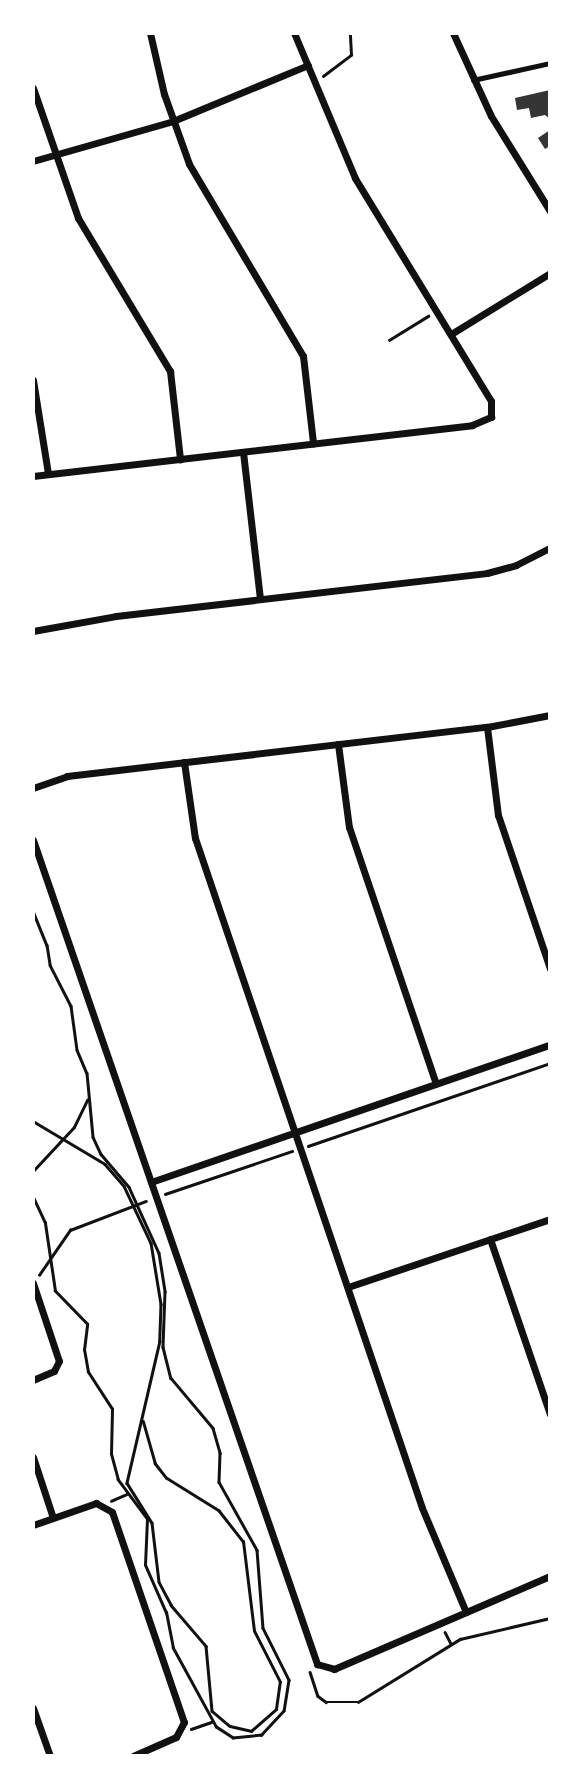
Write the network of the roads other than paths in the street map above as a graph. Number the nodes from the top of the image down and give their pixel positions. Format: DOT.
graph roads {
  1 [pos="150,33"];
  2 [pos="294,33"];
  3 [pos="453,33"];
  4 [pos="550,63"];
  5 [pos="307,65"];
  6 [pos="473,80"];
  7 [pos="33,88"];
  8 [pos="173,121"];
  9 [pos="55,153"];
  10 [pos="33,161"];
  11 [pos="550,211"];
  12 [pos="550,273"];
  13 [pos="451,334"];
  14 [pos="33,380"];
  15 [pos="313,443"];
  16 [pos="243,452"];
  17 [pos="180,459"];
  18 [pos="48,474"];
  19 [pos="33,476"];
  20 [pos="550,548"];
  21 [pos="260,599"];
  22 [pos="33,631"];
  23 [pos="550,715"];
  24 [pos="487,727"];
  25 [pos="338,744"];
  26 [pos="184,762"];
  27 [pos="33,788"];
  28 [pos="33,840"];
  29 [pos="550,968"];
  30 [pos="550,1045"];
  31 [pos="436,1084"];
  32 [pos="297,1134"];
  33 [pos="151,1182"];
  34 [pos="550,1219"];
  35 [pos="490,1239"];
  36 [pos="33,1284"];
  37 [pos="348,1287"];
  38 [pos="33,1380"];
  39 [pos="550,1414"];
  40 [pos="33,1457"];
  41 [pos="54,1518"];
  42 [pos="33,1525"];
  43 [pos="550,1576"];
  44 [pos="466,1612"];
  45 [pos="33,1708"];
  46 [pos="36,1724"];
  47 [pos="50,1756"];
  48 [pos="133,1756"];
  1 -- 8 [label="street"];
  2 -- 5 [label="street"];
  3 -- 6 [label="street"];
  4 -- 6 [label="lane"];
  5 -- 8 [label="street"];
  5 -- 13 [label="street"];
  6 -- 11 [label="street"];
  7 -- 9 [label="street"];
  8 -- 9 [label="street"];
  8 -- 15 [label="street"];
  9 -- 10 [label="street"];
  9 -- 17 [label="street"];
  12 -- 13 [label="street"];
  13 -- 15 [label="street"];
  14 -- 18 [label="street"];
  15 -- 16 [label="street"];
  16 -- 17 [label="street"];
  16 -- 21 [label="street"];
  17 -- 18 [label="street"];
  18 -- 19 [label="street"];
  20 -- 21 [label="street"];
  21 -- 22 [label="street"];
  23 -- 24 [label="street"];
  24 -- 25 [label="street"];
  24 -- 29 [label="street"];
  25 -- 26 [label="street"];
  25 -- 31 [label="street"];
  26 -- 27 [label="street"];
  26 -- 32 [label="street"];
  28 -- 33 [label="street"];
  30 -- 31 [label="street"];
  31 -- 32 [label="street"];
  32 -- 33 [label="street"];
  32 -- 37 [label="street"];
  33 -- 44 [label="street"];
  34 -- 35 [label="street"];
  35 -- 37 [label="street"];
  35 -- 39 [label="street"];
  36 -- 38 [label="street"];
  37 -- 44 [label="street"];
  40 -- 41 [label="street"];
  41 -- 42 [label="street"];
  41 -- 48 [label="street"];
  43 -- 44 [label="street"];
  45 -- 46 [label="street"];
  46 -- 47 [label="street"];
}
